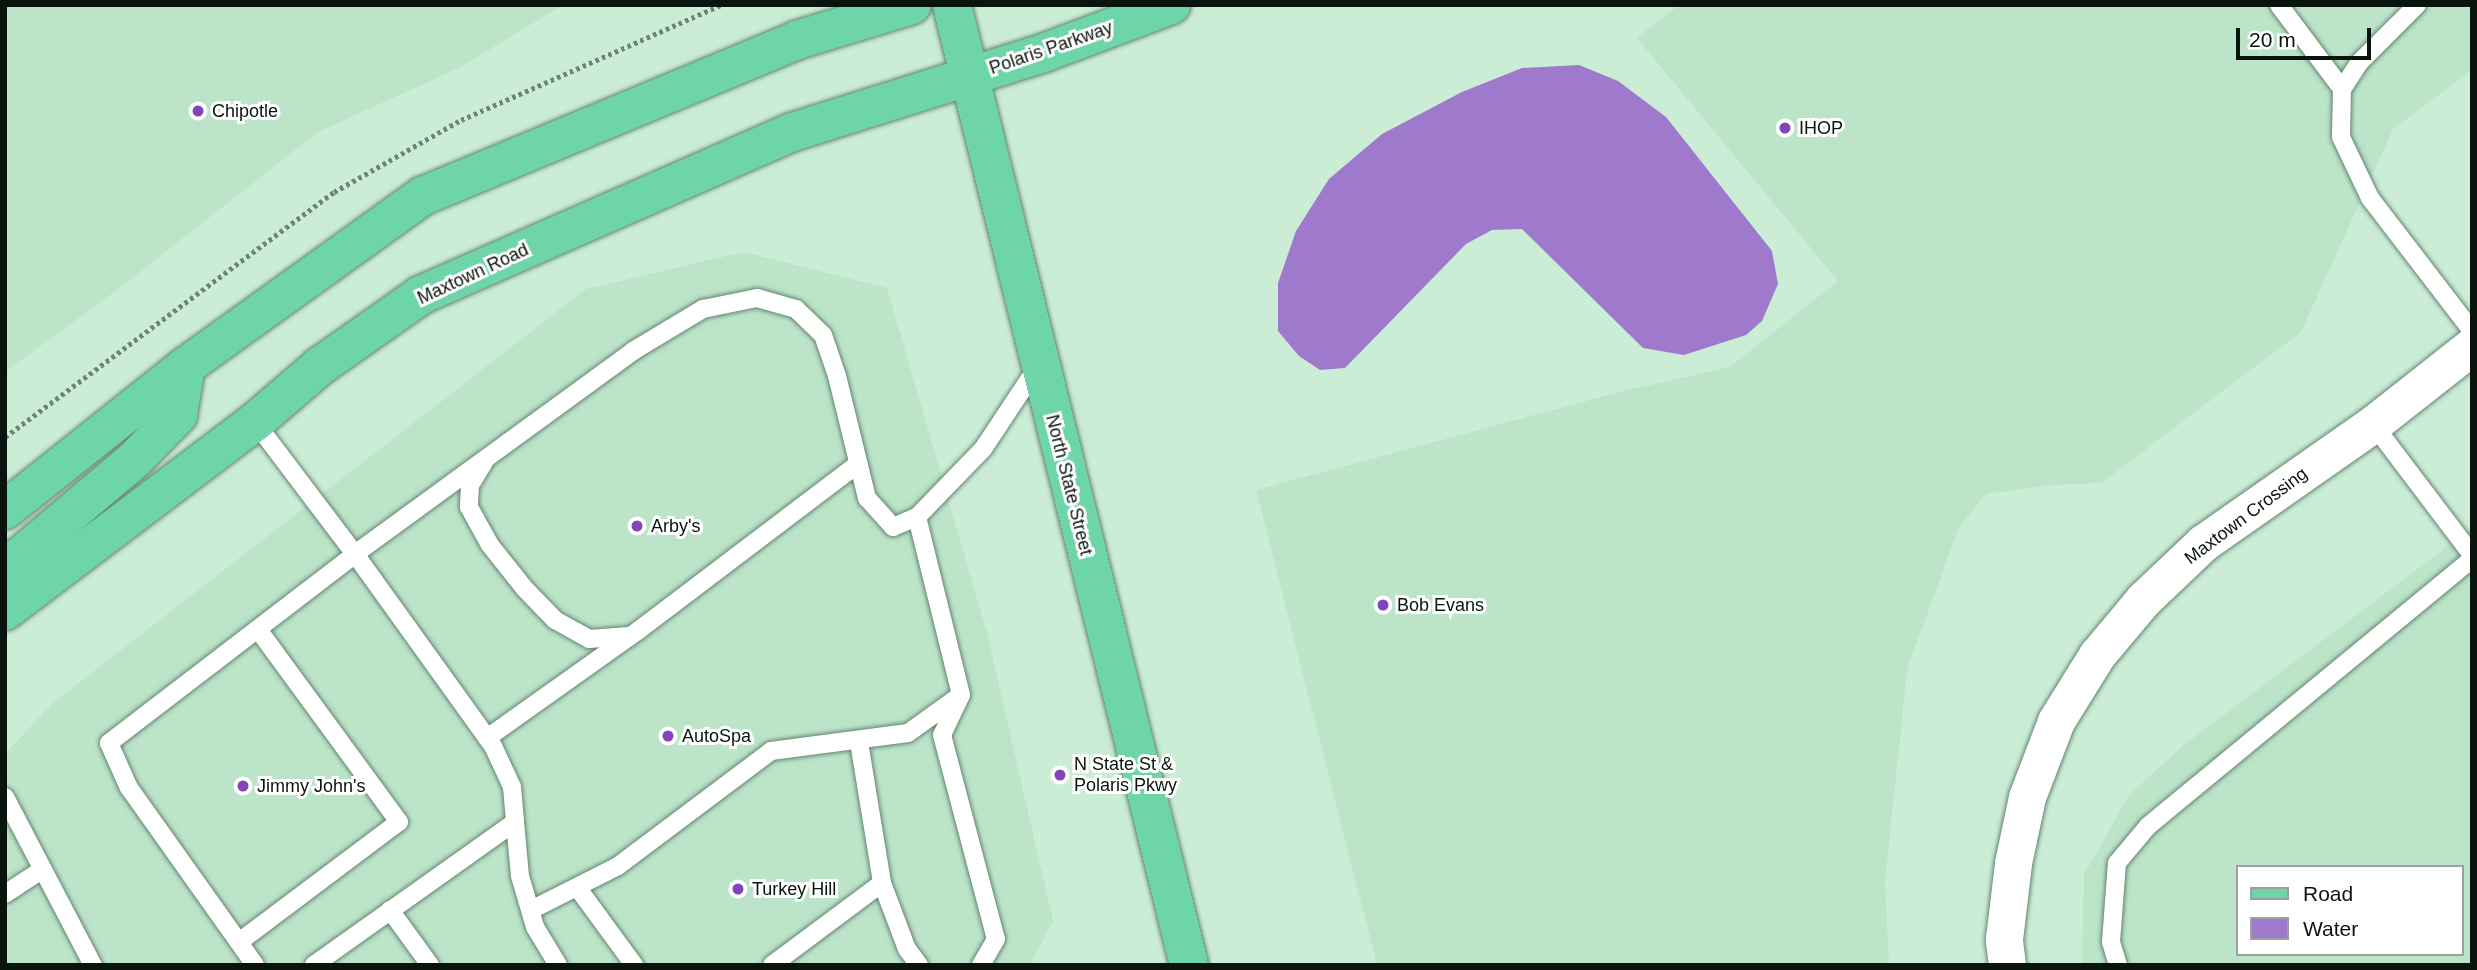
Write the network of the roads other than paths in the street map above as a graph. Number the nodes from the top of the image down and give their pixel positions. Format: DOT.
graph roads {
  1 [pos="912,5"];
  2 [pos="952,5"];
  3 [pos="1171,5"];
  4 [pos="2278,5"];
  5 [pos="2417,5"];
  6 [pos="970,75"];
  7 [pos="2342,89"];
  8 [pos="2472,331"];
  9 [pos="2472,346"];
  10 [pos="1039,364"];
  11 [pos="186,366"];
  12 [pos="255,422"];
  13 [pos="2373,424"];
  14 [pos="487,456"];
  15 [pos="858,464"];
  16 [pos="5,510"];
  17 [pos="917,517"];
  18 [pos="355,554"];
  19 [pos="2472,557"];
  20 [pos="5,569"];
  21 [pos="5,611"];
  22 [pos="258,629"];
  23 [pos="631,636"];
  24 [pos="961,695"];
  25 [pos="487,738"];
  26 [pos="859,742"];
  27 [pos="5,797"];
  28 [pos="515,821"];
  29 [pos="43,869"];
  30 [pos="882,883"];
  31 [pos="577,887"];
  32 [pos="5,894"];
  33 [pos="390,910"];
  34 [pos="531,910"];
  35 [pos="239,942"];
  36 [pos="1182,962"];
  37 [pos="93,965"];
  38 [pos="255,965"];
  39 [pos="314,965"];
  40 [pos="430,965"];
  41 [pos="558,965"];
  42 [pos="634,965"];
  43 [pos="772,965"];
  44 [pos="919,965"];
  45 [pos="981,965"];
  46 [pos="2007,965"];
  47 [pos="2118,965"];
  1 -- 11 [label="main road"];
  2 -- 6 [label="main road, North State Street"];
  3 -- 6 [label="main road, Polaris Parkway"];
  4 -- 7 [label="lane"];
  5 -- 7 [label="lane"];
  6 -- 10 [label="main road, North State Street"];
  6 -- 12 [label="main road, Maxtown Road"];
  7 -- 8 [label="lane"];
  9 -- 13 [label="street, Maxtown Crossing"];
  10 -- 17 [label="lane"];
  10 -- 36 [label="main road, North State Street"];
  11 -- 16 [label="main road"];
  11 -- 20 [label="main road"];
  12 -- 18 [label="lane"];
  12 -- 21 [label="main road, Maxtown Road"];
  13 -- 19 [label="lane"];
  13 -- 46 [label="street, Maxtown Crossing"];
  14 -- 15 [label="lane"];
  14 -- 18 [label="lane"];
  14 -- 23 [label="lane"];
  15 -- 17 [label="lane"];
  15 -- 23 [label="lane"];
  17 -- 24 [label="lane"];
  18 -- 22 [label="lane"];
  18 -- 25 [label="lane"];
  19 -- 47 [label="lane"];
  22 -- 35 [label="lane"];
  22 -- 35 [label="lane"];
  23 -- 25 [label="lane"];
  24 -- 26 [label="lane"];
  24 -- 45 [label="lane"];
  25 -- 28 [label="lane"];
  26 -- 30 [label="lane"];
  26 -- 31 [label="lane"];
  27 -- 29 [label="lane"];
  28 -- 33 [label="lane"];
  28 -- 34 [label="lane"];
  29 -- 32 [label="lane"];
  29 -- 37 [label="lane"];
  30 -- 43 [label="lane"];
  30 -- 44 [label="lane"];
  31 -- 34 [label="lane"];
  31 -- 42 [label="lane"];
  33 -- 39 [label="lane"];
  33 -- 40 [label="lane"];
  34 -- 41 [label="lane"];
  35 -- 38 [label="lane"];
}
